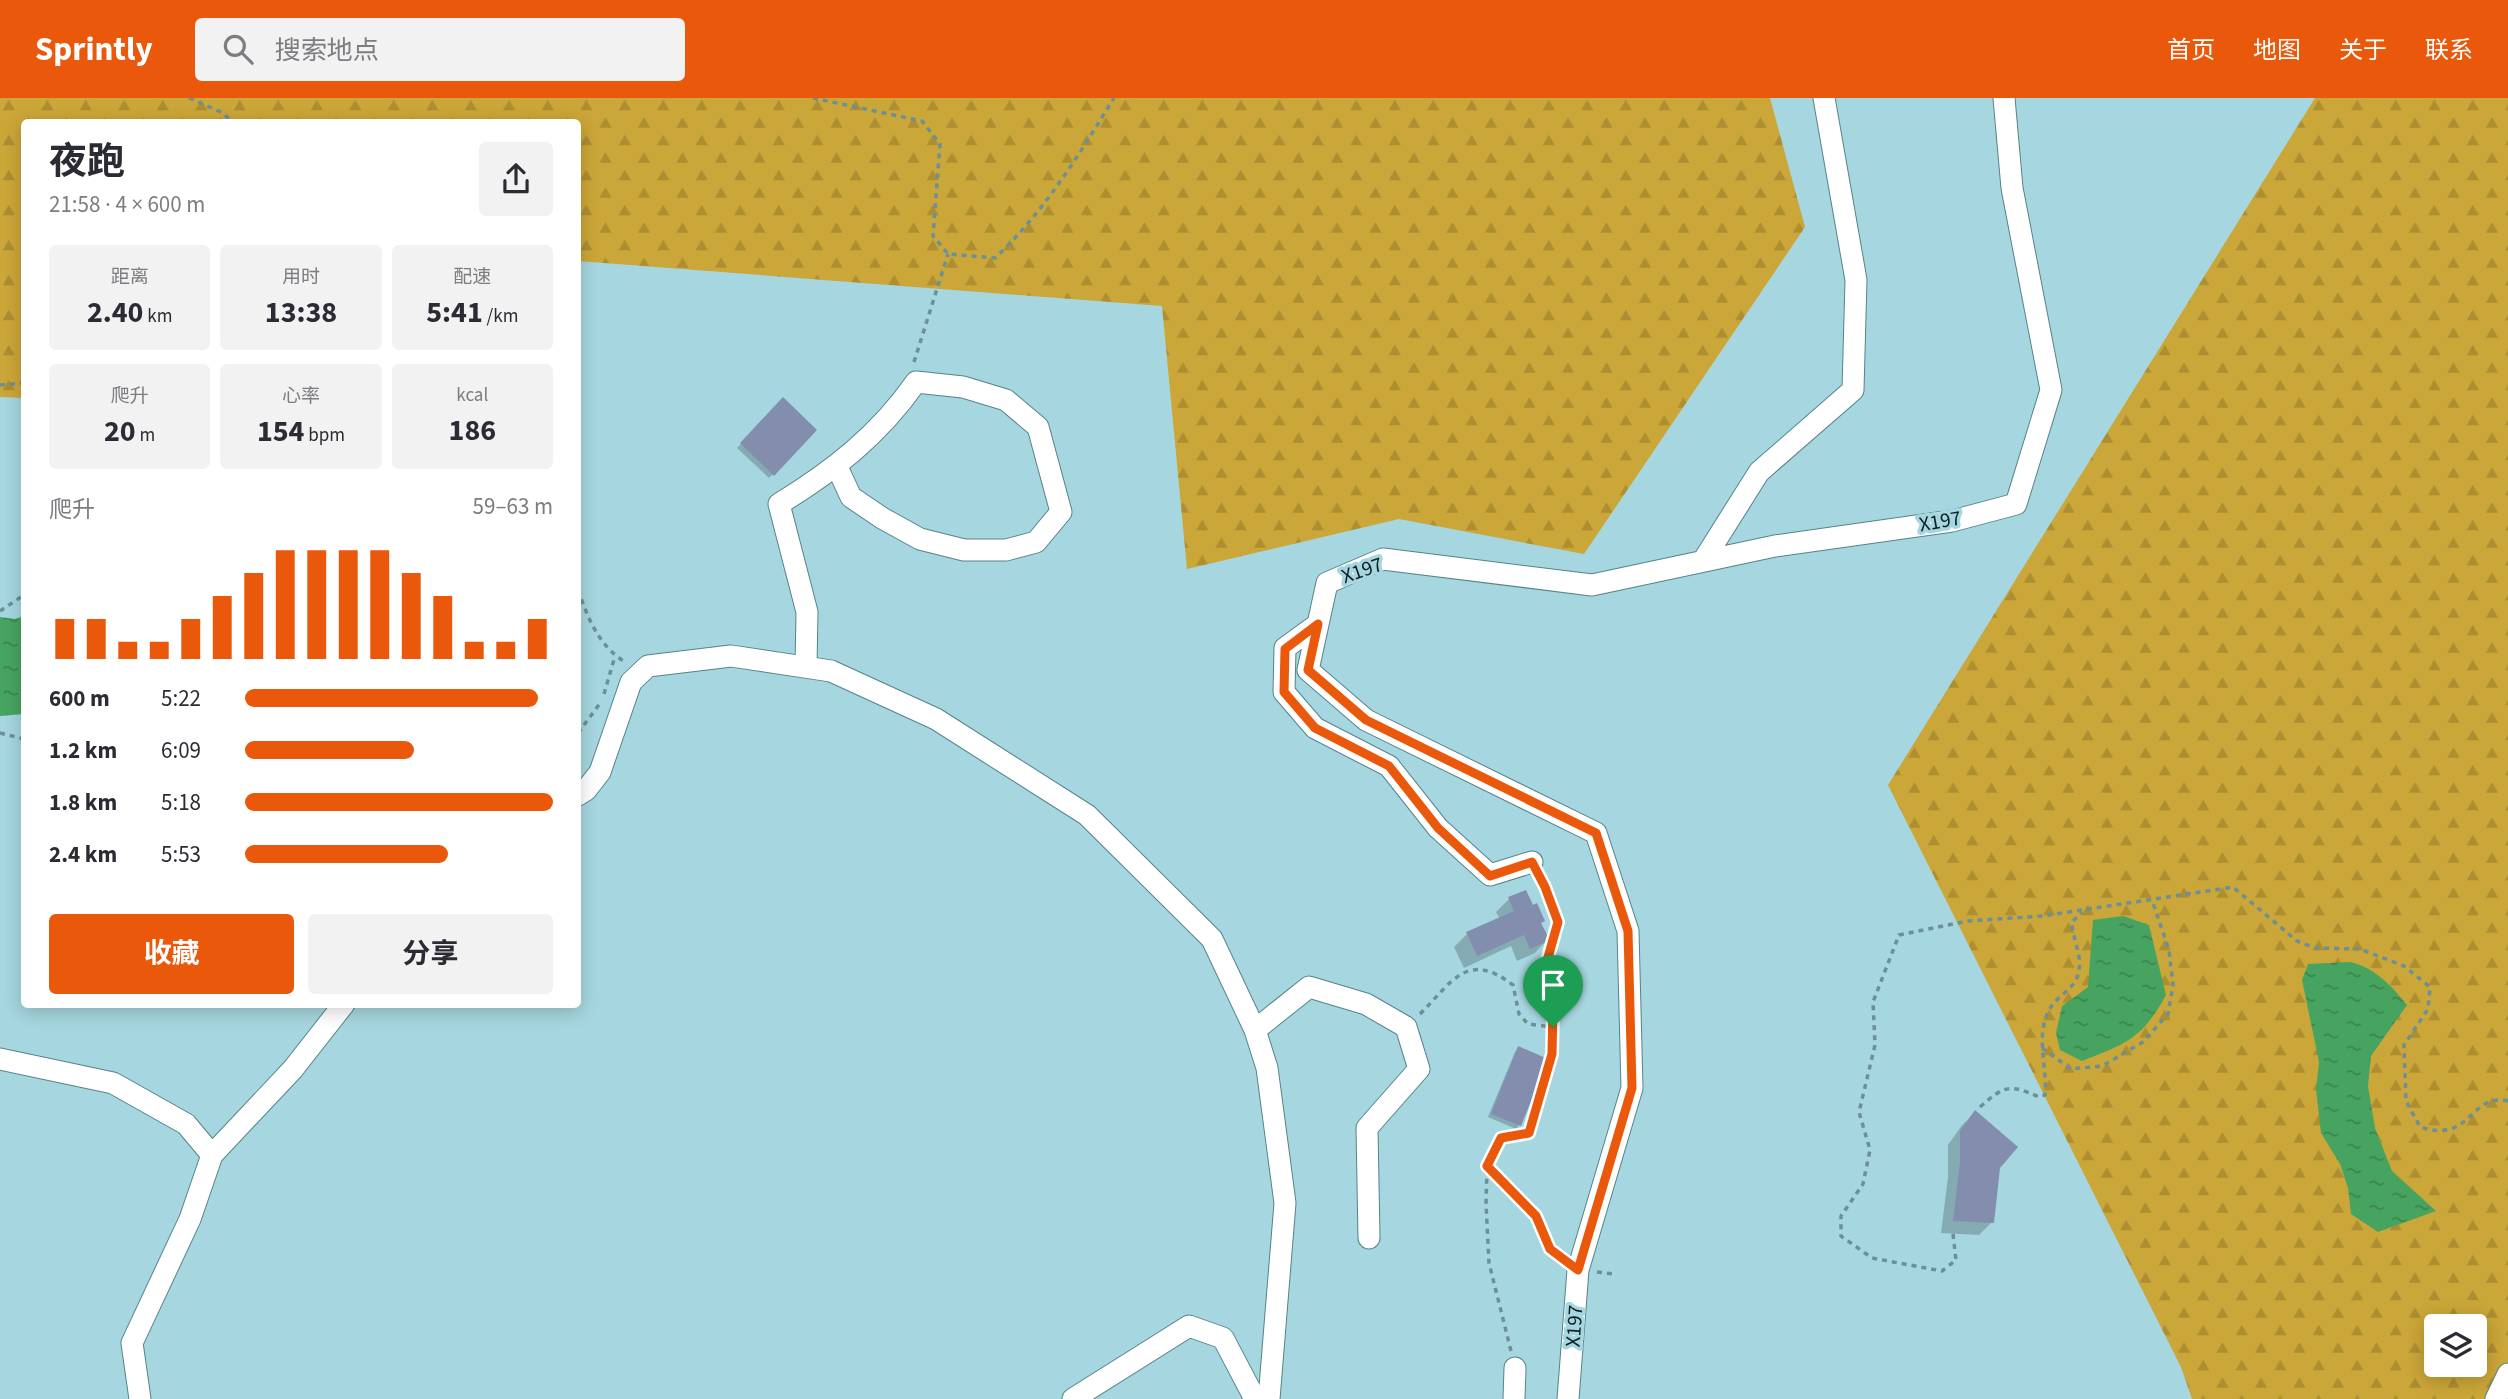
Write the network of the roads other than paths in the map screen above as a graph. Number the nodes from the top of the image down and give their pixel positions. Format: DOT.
graph roads {
  1 [pos="1824,98"];
  2 [pos="2004,98"];
  3 [pos="836,467"];
  4 [pos="1703,561"];
  5 [pos="1318,624"];
  6 [pos="806,667"];
  7 [pos="582,793"];
  8 [pos="1532,862"];
  9 [pos="341,1008"];
  10 [pos="1255,1030"];
  11 [pos="0,1059"];
  12 [pos="212,1155"];
  13 [pos="1369,1238"];
  14 [pos="1515,1368"];
  15 [pos="2508,1374"];
  16 [pos="140,1399"];
  17 [pos="1073,1399"];
  18 [pos="1255,1399"];
  19 [pos="1269,1399"];
  20 [pos="1514,1399"];
  21 [pos="1568,1399"];
  22 [pos="2496,1399"];
  1 -- 4 [label="street"];
  2 -- 4 [label="street, X197 / X197"];
  3 -- 3 [label="street"];
  3 -- 6 [label="street"];
  4 -- 5 [label="street, X197 / X197"];
  5 -- 8 [label="street"];
  5 -- 21 [label="street, X197 / X197"];
  6 -- 7 [label="street"];
  6 -- 10 [label="street"];
  9 -- 12 [label="street"];
  10 -- 13 [label="street"];
  10 -- 19 [label="street"];
  11 -- 12 [label="street"];
  12 -- 16 [label="street"];
  14 -- 20 [label="street"];
  15 -- 22 [label="street"];
  17 -- 18 [label="street"];
}
